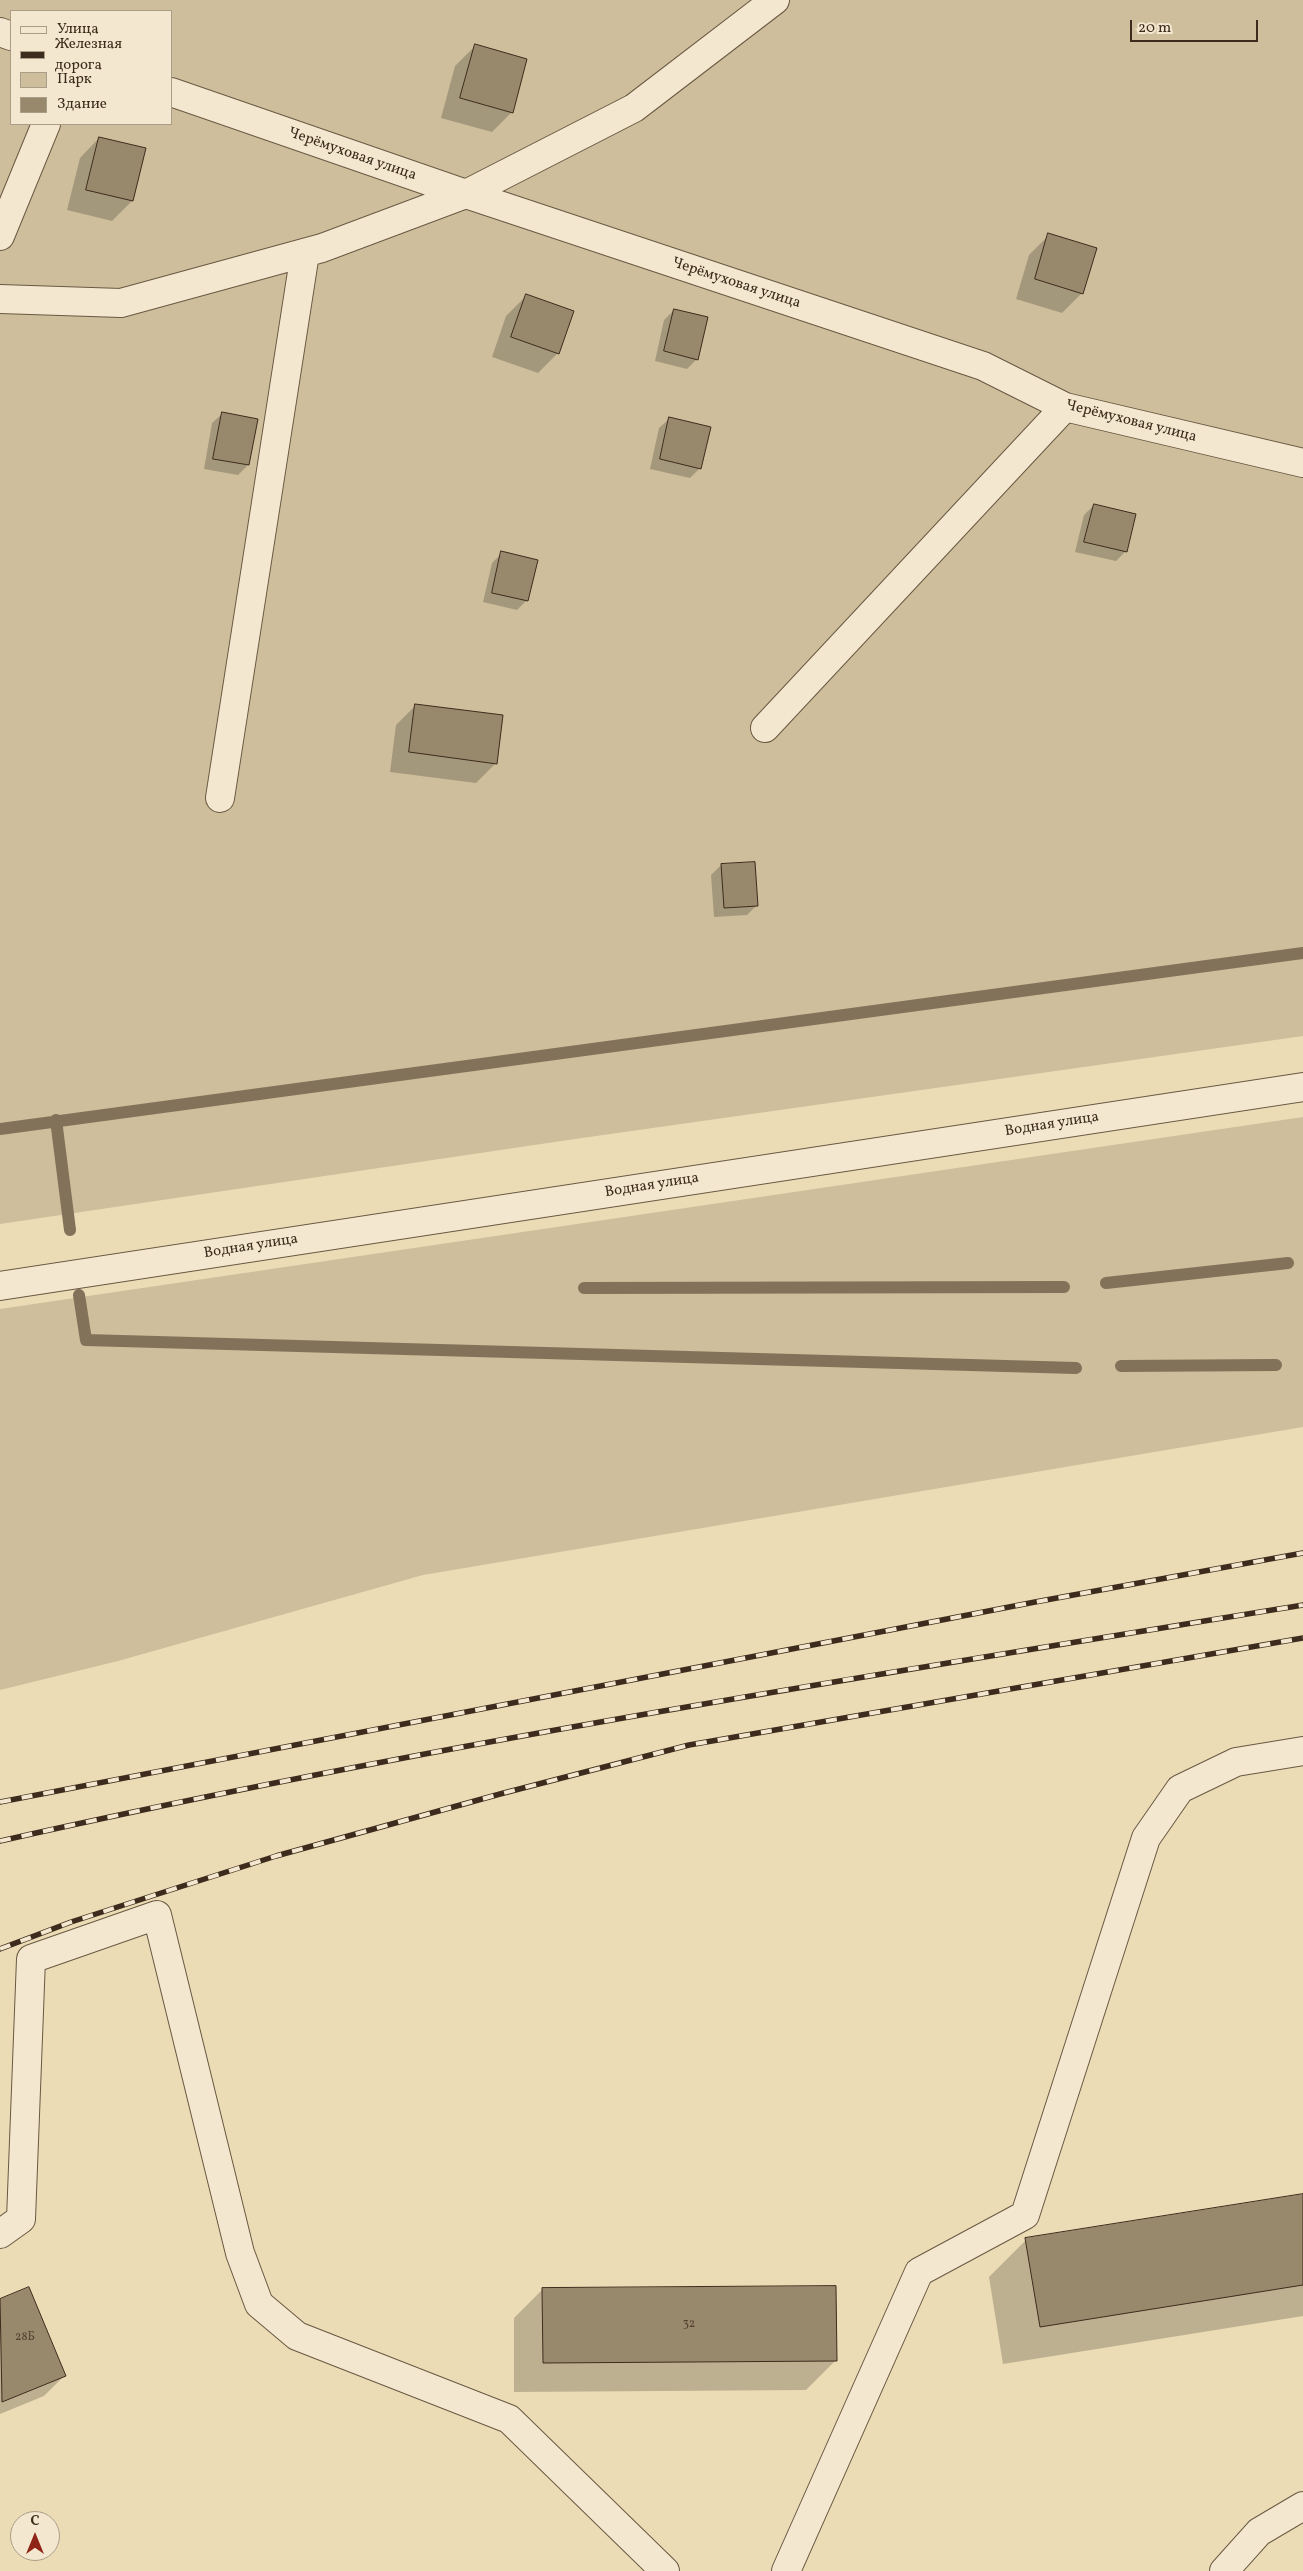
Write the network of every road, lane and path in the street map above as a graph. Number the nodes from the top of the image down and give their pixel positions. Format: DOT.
graph roads {
  1 [pos="764,3"];
  2 [pos="172,92"];
  3 [pos="46,125"];
  4 [pos="466,194"];
  5 [pos="0,236"];
  6 [pos="304,253"];
  7 [pos="0,299"];
  8 [pos="1065,407"];
  9 [pos="1303,463"];
  10 [pos="765,728"];
  11 [pos="220,798"];
  12 [pos="1303,1087"];
  13 [pos="0,1286"];
  14 [pos="1303,1751"];
  15 [pos="0,2234"];
  16 [pos="1303,2506"];
  17 [pos="665,2571"];
  18 [pos="786,2571"];
  19 [pos="1224,2571"];
  1 -- 4 [label="street"];
  2 -- 4 [label="street, Черёмуховая улица"];
  3 -- 5 [label="street"];
  4 -- 6 [label="street"];
  4 -- 8 [label="street, Черёмуховая улица"];
  6 -- 7 [label="street"];
  6 -- 11 [label="street"];
  8 -- 9 [label="street, Черёмуховая улица"];
  8 -- 10 [label="street"];
  12 -- 13 [label="street, Водная улица"];
  14 -- 18 [label="street"];
  15 -- 17 [label="street"];
  16 -- 19 [label="street"];
}
